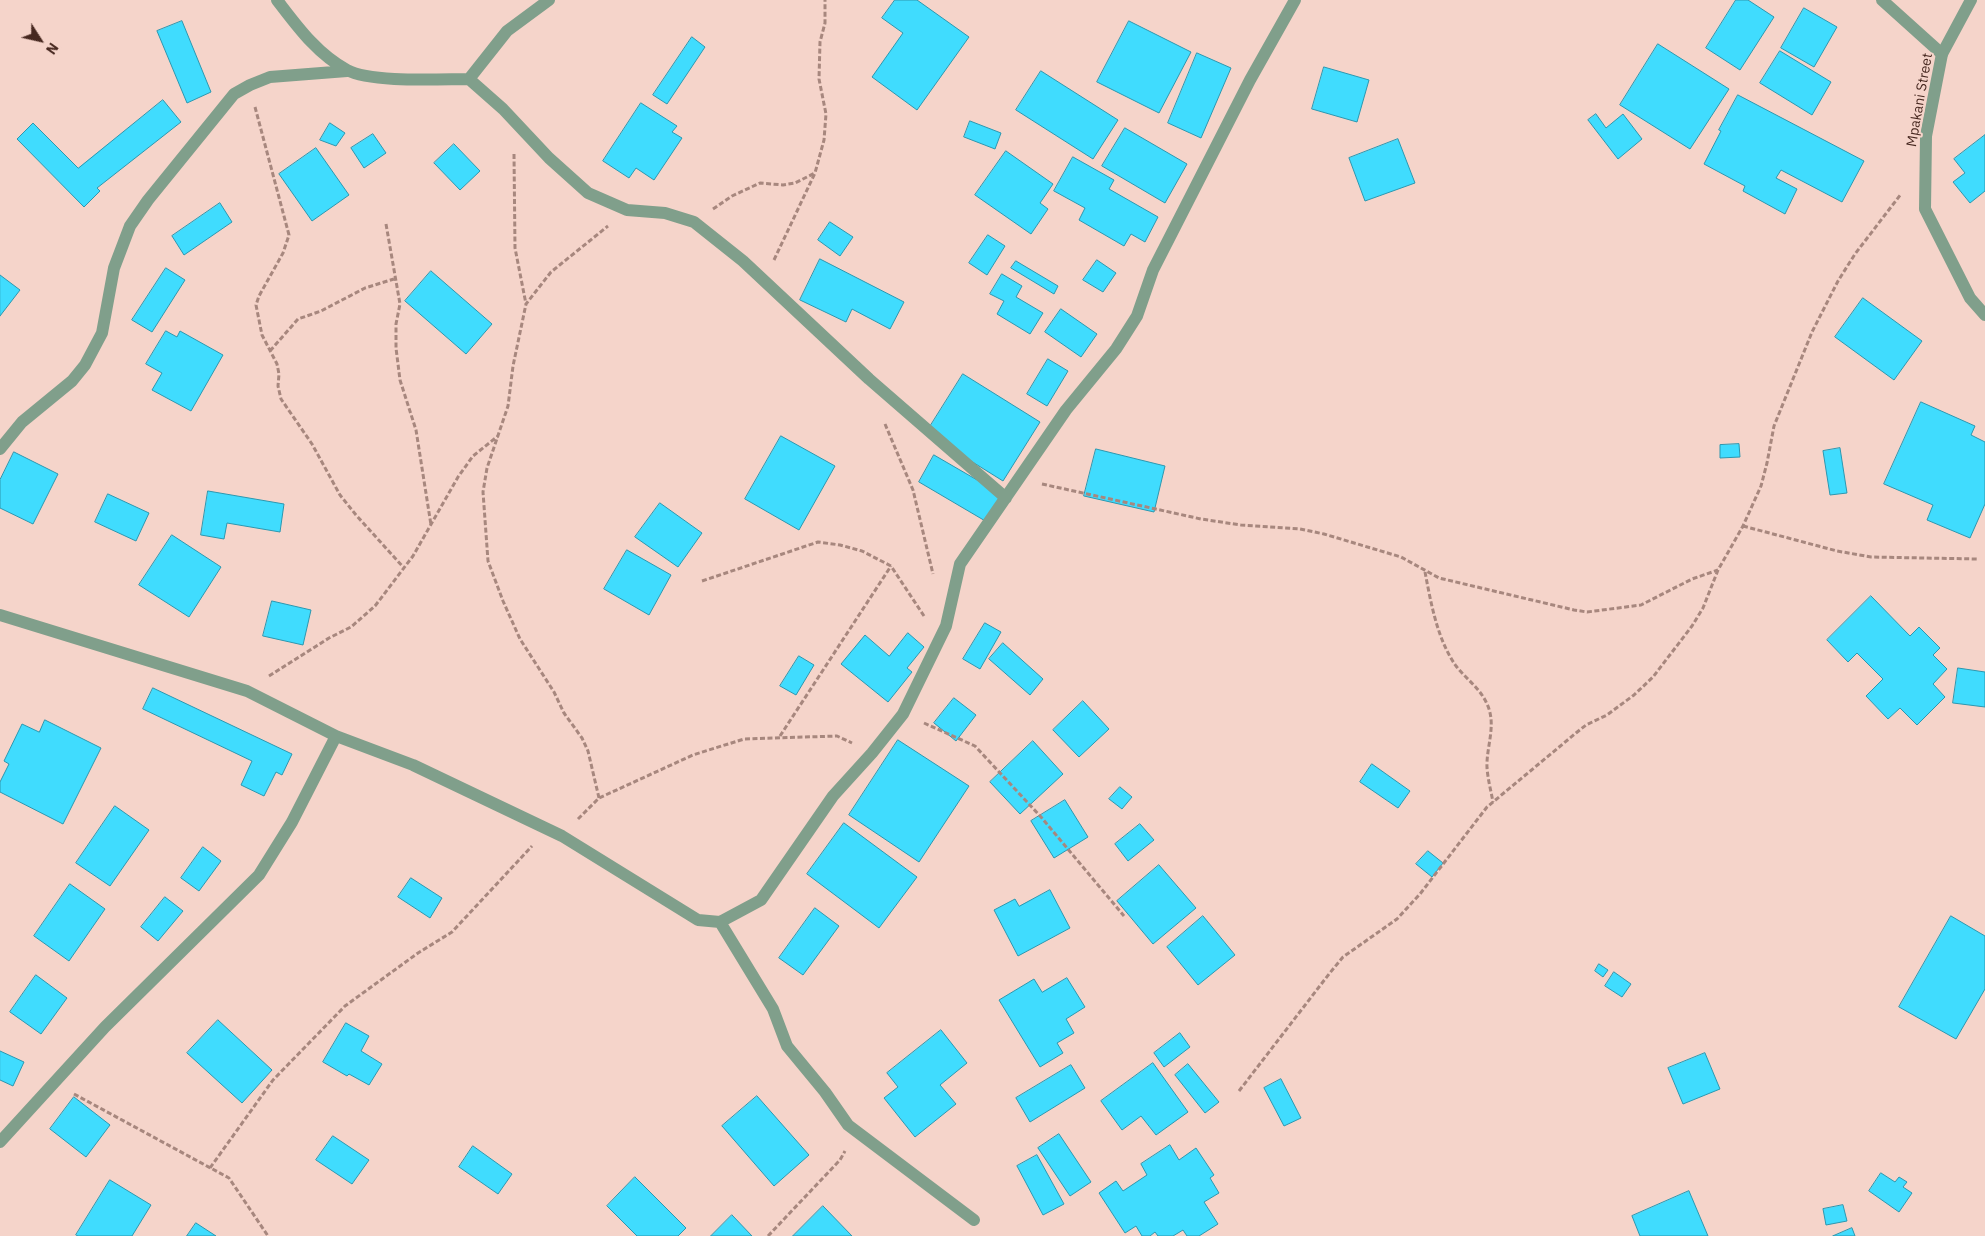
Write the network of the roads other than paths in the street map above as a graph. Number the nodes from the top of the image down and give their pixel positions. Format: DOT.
graph roads {
  1 [pos="277,0"];
  2 [pos="549,0"];
  3 [pos="1295,0"];
  4 [pos="1882,0"];
  5 [pos="1971,0"];
  6 [pos="1942,54"];
  7 [pos="348,71"];
  8 [pos="469,79"];
  9 [pos="1985,315"];
  10 [pos="0,449"];
  11 [pos="1006,498"];
  12 [pos="0,615"];
  13 [pos="336,736"];
  14 [pos="720,922"];
  15 [pos="0,1142"];
  16 [pos="974,1220"];
  1 -- 7 [label="street"];
  2 -- 8 [label="street"];
  3 -- 11 [label="street"];
  4 -- 6 [label="street"];
  5 -- 6 [label="street, Mpakani Street"];
  6 -- 9 [label="street, Mpakani Street"];
  7 -- 8 [label="street"];
  7 -- 10 [label="street"];
  8 -- 11 [label="street"];
  11 -- 14 [label="street"];
  12 -- 13 [label="street"];
  13 -- 14 [label="street"];
  13 -- 15 [label="street"];
  14 -- 16 [label="street"];
}
